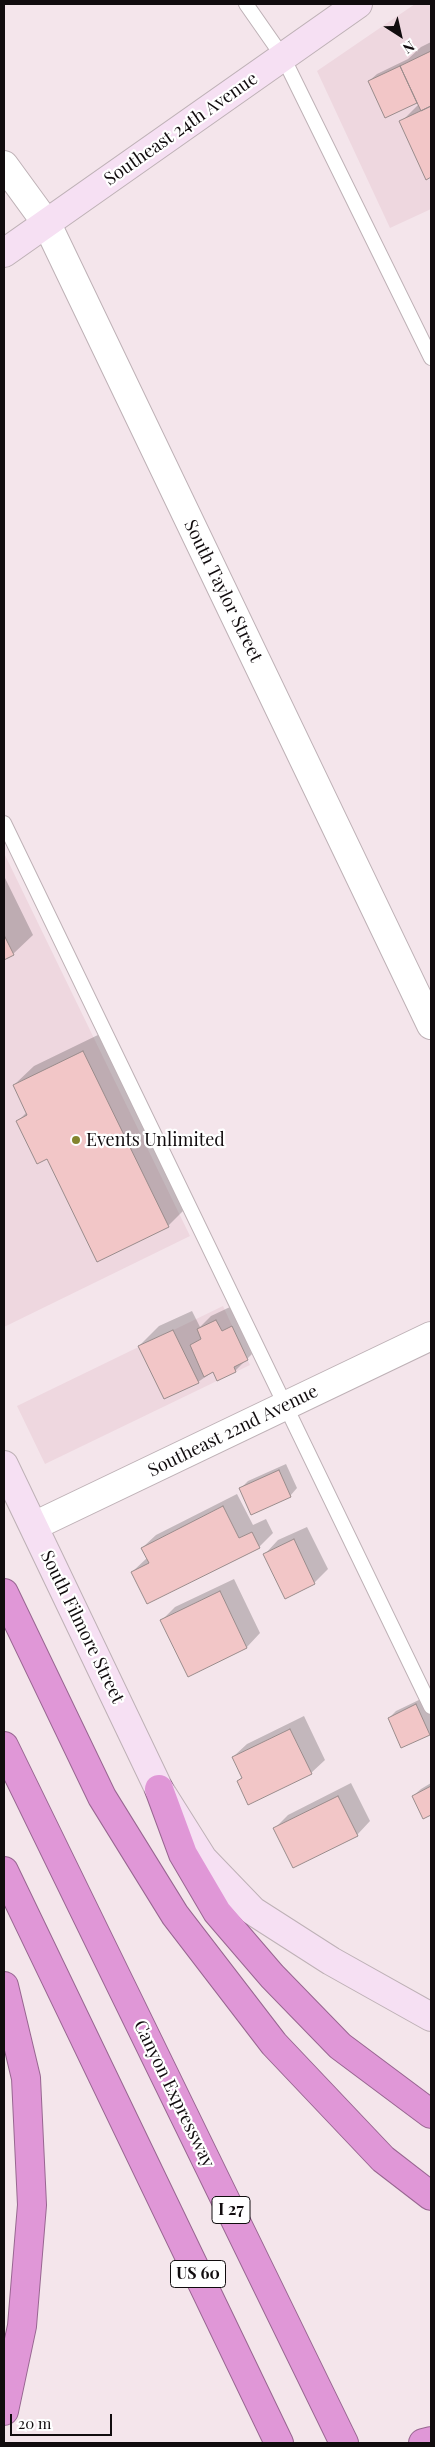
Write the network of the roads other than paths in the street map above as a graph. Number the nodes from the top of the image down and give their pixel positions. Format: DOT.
graph roads {
  1 [pos="246,4"];
  2 [pos="358,4"];
  3 [pos="283,57"];
  4 [pos="4,165"];
  5 [pos="47,224"];
  6 [pos="4,254"];
  7 [pos="431,358"];
  8 [pos="4,823"];
  9 [pos="431,1025"];
  10 [pos="431,1336"];
  11 [pos="286,1406"];
  12 [pos="4,1465"];
  13 [pos="34,1526"];
  14 [pos="4,1593"];
  15 [pos="431,1707"];
  16 [pos="4,1746"];
  17 [pos="159,1789"];
  18 [pos="4,1871"];
  19 [pos="4,1986"];
  20 [pos="431,2017"];
  21 [pos="431,2114"];
  22 [pos="431,2196"];
  23 [pos="321,2393"];
  24 [pos="4,2411"];
  25 [pos="431,2441"];
  26 [pos="279,2443"];
  27 [pos="344,2443"];
  28 [pos="354,2443"];
  29 [pos="423,2443"];
  1 -- 3 [label="lane"];
  2 -- 3 [label="main road, Southeast 24th Avenue"];
  3 -- 5 [label="main road, Southeast 24th Avenue"];
  3 -- 7 [label="lane"];
  4 -- 5 [label="street, South Taylor Street"];
  5 -- 6 [label="main road, Southeast 24th Avenue"];
  5 -- 9 [label="street, South Taylor Street"];
  8 -- 11 [label="lane"];
  10 -- 11 [label="street, Southeast 22nd Avenue"];
  11 -- 13 [label="street, Southeast 22nd Avenue"];
  11 -- 15 [label="lane"];
  12 -- 13 [label="main road, South Filmore Street"];
  13 -- 17 [label="main road, South Filmore Street"];
  14 -- 22 [label="highway"];
  16 -- 23 [label="highway, Canyon Expressway / I 27"];
  17 -- 20 [label="main road, South Filmore Street"];
  17 -- 21 [label="highway"];
  18 -- 26 [label="highway, US 60"];
  19 -- 24 [label="highway"];
  23 -- 27 [label="highway, Canyon Expressway"];
  23 -- 28 [label="highway"];
  25 -- 29 [label="highway"];
}
